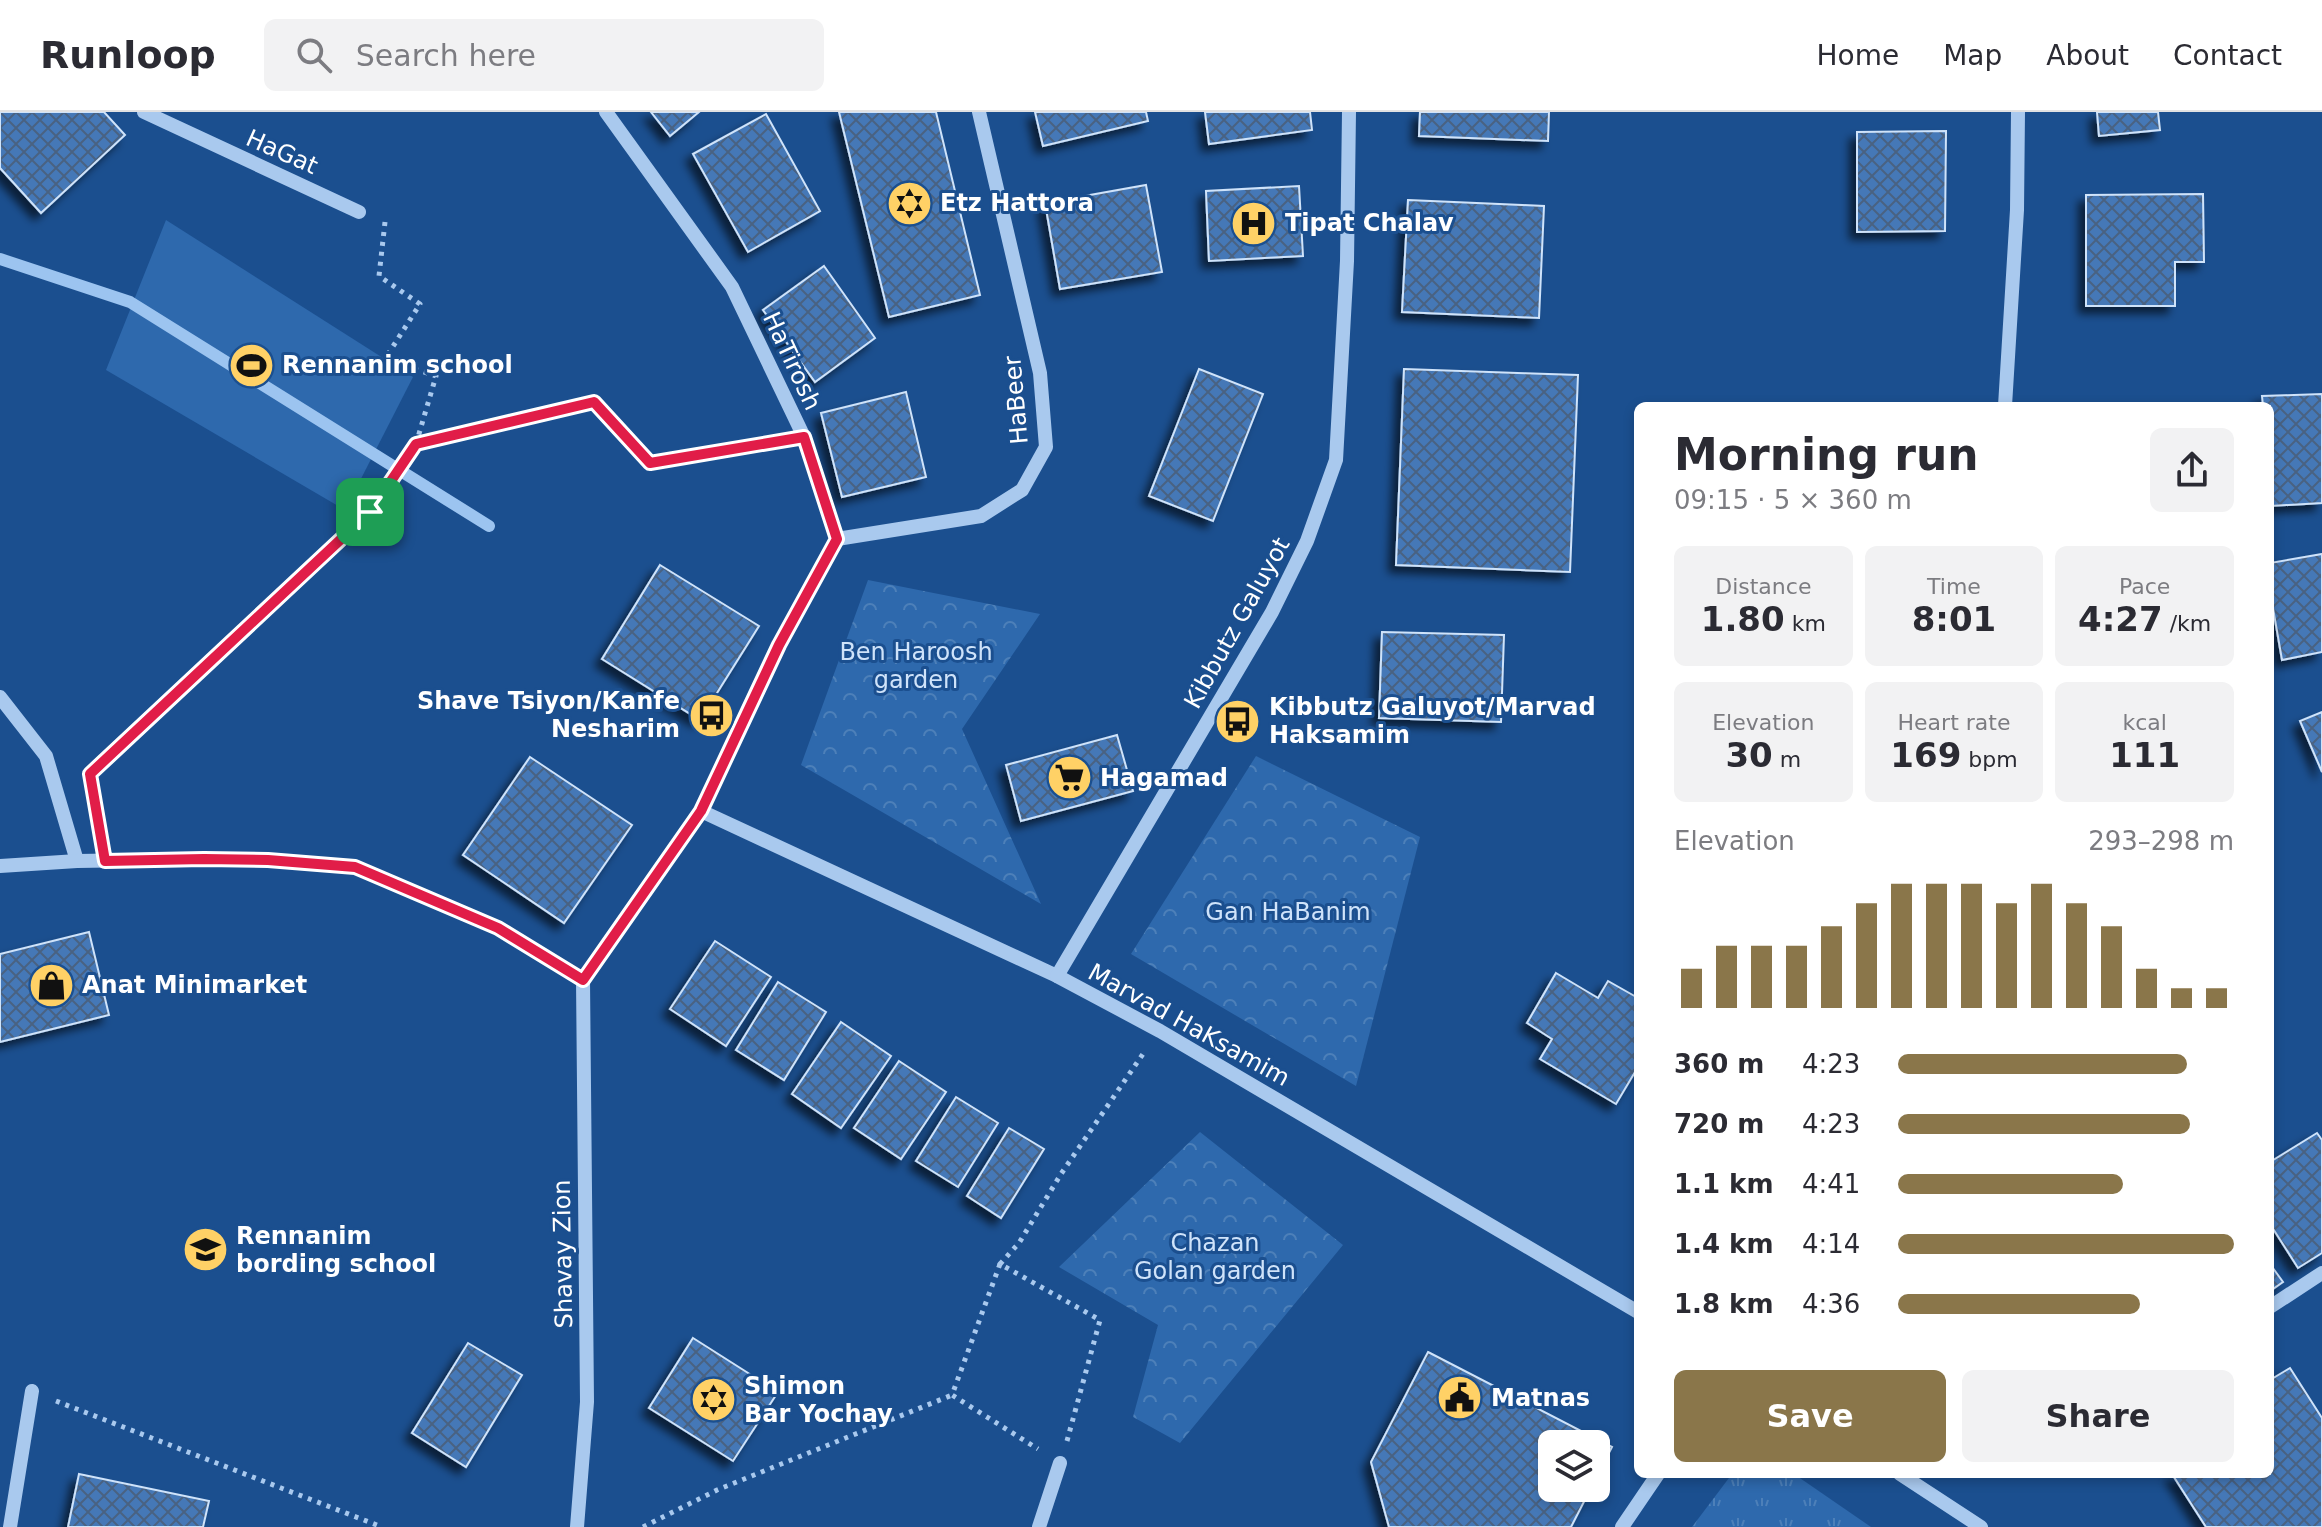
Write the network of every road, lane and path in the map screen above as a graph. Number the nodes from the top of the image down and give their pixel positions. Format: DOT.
graph roads {
  1 [pos="144,112"];
  2 [pos="606,112"];
  3 [pos="979,112"];
  4 [pos="1349,112"];
  5 [pos="2018,112"];
  6 [pos="359,212"];
  7 [pos="2005,402"];
  8 [pos="804,437"];
  9 [pos="416,444"];
  10 [pos="837,539"];
  11 [pos="0,697"];
  12 [pos="701,811"];
  13 [pos="77,861"];
  14 [pos="105,861"];
  15 [pos="0,866"];
  16 [pos="1057,976"];
  17 [pos="583,980"];
  18 [pos="1160,1031"];
  19 [pos="1000,1264"];
  20 [pos="2322,1273"];
  21 [pos="2274,1304"];
  22 [pos="1634,1310"];
  23 [pos="32,1391"];
  24 [pos="952,1395"];
  25 [pos="1060,1463"];
  26 [pos="1655,1478"];
  27 [pos="1906,1478"];
  28 [pos="10,1527"];
  29 [pos="382,1527"];
  30 [pos="577,1527"];
  31 [pos="643,1527"];
  32 [pos="1039,1527"];
  33 [pos="1622,1527"];
  34 [pos="1981,1527"];
  1 -- 6 [label="street, HaGat"];
  2 -- 8 [label="street, HaTirosh"];
  3 -- 10 [label="street, HaBeer"];
  4 -- 16 [label="street, Kibbutz Galuyot"];
  5 -- 7 [label="street"];
  6 -- 9 [label="path"];
  8 -- 9 [label="path"];
  8 -- 10 [label="street, HaTirosh"];
  9 -- 14 [label="path"];
  10 -- 12 [label="street"];
  11 -- 13 [label="street"];
  12 -- 16 [label="street, Marvad HaKsamim"];
  12 -- 17 [label="street"];
  13 -- 14 [label="street"];
  13 -- 15 [label="street"];
  14 -- 17 [label="street"];
  16 -- 18 [label="street, Marvad HaKsamim"];
  17 -- 30 [label="street, Shavay Zion"];
  18 -- 19 [label="path"];
  18 -- 22 [label="street, Marvad HaKsamim"];
  19 -- 24 [label="path"];
  19 -- 25 [label="path"];
  20 -- 21 [label="street"];
  23 -- 28 [label="street"];
  23 -- 29 [label="path"];
  24 -- 25 [label="path"];
  24 -- 31 [label="path"];
  25 -- 32 [label="street"];
  26 -- 33 [label="street"];
  27 -- 34 [label="street"];
}
